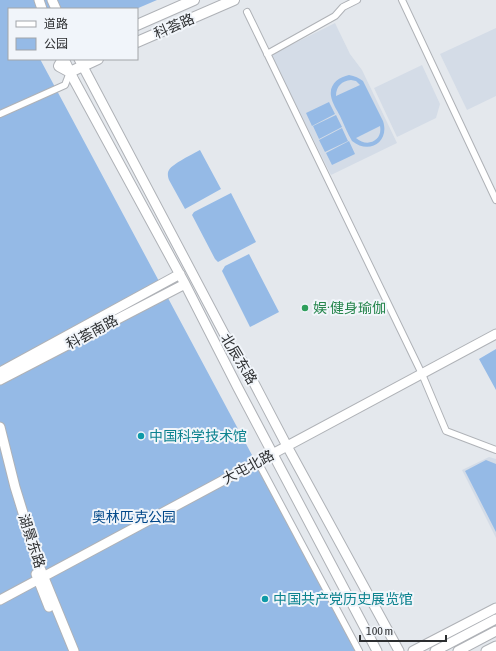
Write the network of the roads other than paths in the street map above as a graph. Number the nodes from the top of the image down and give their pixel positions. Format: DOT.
graph roads {
  1 [pos="194,0"];
  2 [pos="234,0"];
  3 [pos="357,0"];
  4 [pos="402,0"];
  5 [pos="247,12"];
  6 [pos="138,25"];
  7 [pos="138,42"];
  8 [pos="267,54"];
  9 [pos="63,60"];
  10 [pos="92,60"];
  11 [pos="81,62"];
  12 [pos="70,72"];
  13 [pos="0,114"];
  14 [pos="496,200"];
  15 [pos="180,274"];
  16 [pos="185,284"];
  17 [pos="496,334"];
  18 [pos="0,372"];
  19 [pos="422,374"];
  20 [pos="0,380"];
  21 [pos="0,427"];
  22 [pos="287,446"];
  23 [pos="0,450"];
  24 [pos="496,450"];
  25 [pos="272,454"];
  26 [pos="258,462"];
  27 [pos="41,578"];
  28 [pos="0,600"];
  29 [pos="496,608"];
  30 [pos="496,619"];
  31 [pos="496,631"];
  32 [pos="496,646"];
  33 [pos="68,651"];
  34 [pos="74,651"];
  35 [pos="359,651"];
  36 [pos="377,651"];
  37 [pos="399,651"];
  38 [pos="414,651"];
  39 [pos="435,651"];
  40 [pos="458,651"];
  41 [pos="486,651"];
  1 -- 6 [label="main road, 科荟路"];
  2 -- 7 [label="main road, 科荟路"];
  3 -- 8 [label="street"];
  4 -- 14 [label="street"];
  5 -- 8 [label="street"];
  8 -- 19 [label="street"];
  9 -- 12 [label="main road"];
  10 -- 11 [label="main road"];
  11 -- 12 [label="main road"];
  11 -- 22 [label="street, 北辰东路"];
  12 -- 13 [label="street"];
  12 -- 15 [label="street, 北辰东路"];
  15 -- 16 [label="street, 北辰东路"];
  15 -- 18 [label="street, 科荟南路"];
  16 -- 20 [label="street, 科荟南路"];
  16 -- 25 [label="street, 北辰东路"];
  17 -- 19 [label="street, 大屯北路"];
  19 -- 22 [label="street, 大屯北路"];
  19 -- 24 [label="street"];
  21 -- 27 [label="street, 湖景东路"];
  22 -- 25 [label="street, 大屯北路"];
  22 -- 37 [label="street, 北辰东路"];
  23 -- 27 [label="street, 湖景东路"];
  25 -- 26 [label="street, 大屯北路"];
  25 -- 36 [label="street, 北辰东路"];
  26 -- 27 [label="street, 大屯北路"];
  26 -- 35 [label="street"];
  27 -- 28 [label="street, 大屯北路"];
  27 -- 33 [label="street, 湖景东路"];
  27 -- 34 [label="street, 湖景东路"];
  29 -- 38 [label="street"];
  30 -- 39 [label="street"];
  31 -- 40 [label="street"];
  32 -- 41 [label="street"];
}
